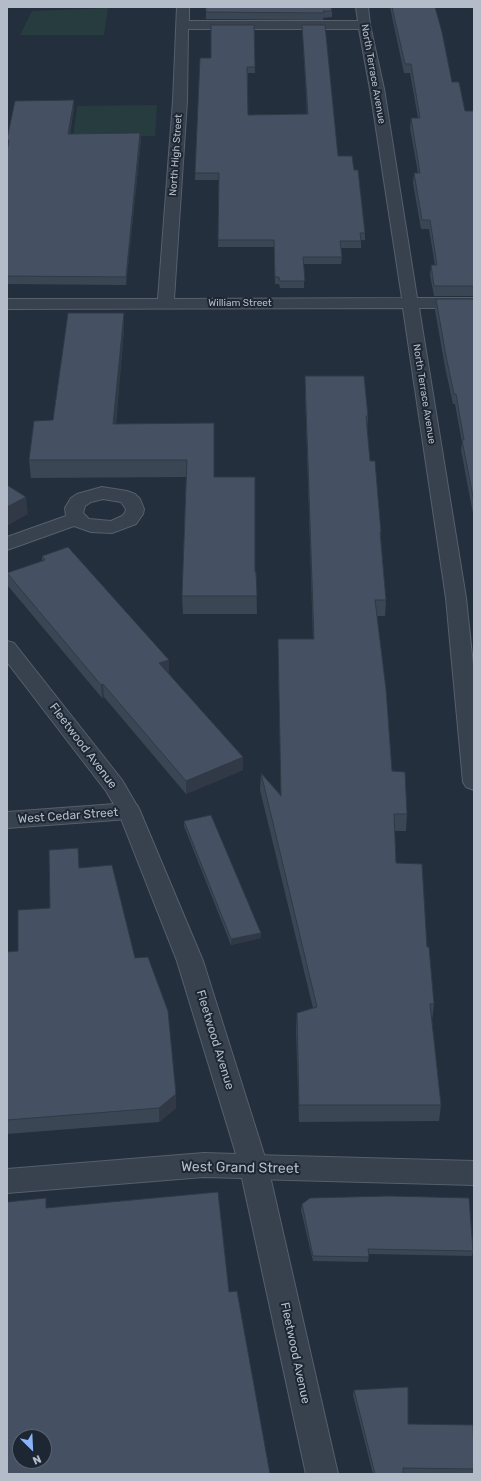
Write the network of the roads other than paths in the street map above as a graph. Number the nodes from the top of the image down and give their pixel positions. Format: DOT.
graph roads {
  1 [pos="183,7"];
  2 [pos="362,7"];
  3 [pos="182,25"];
  4 [pos="364,25"];
  5 [pos="166,303"];
  6 [pos="410,303"];
  7 [pos="474,303"];
  8 [pos="7,304"];
  9 [pos="76,518"];
  10 [pos="7,544"];
  11 [pos="7,648"];
  12 [pos="474,782"];
  13 [pos="129,812"];
  14 [pos="7,820"];
  15 [pos="254,1167"];
  16 [pos="474,1173"];
  17 [pos="7,1181"];
  18 [pos="322,1474"];
  1 -- 3 [label="street, North High Street"];
  2 -- 4 [label="street, North Terrace Avenue"];
  3 -- 4 [label="street"];
  3 -- 5 [label="street, North High Street"];
  4 -- 6 [label="street, North Terrace Avenue"];
  5 -- 6 [label="street, William Street"];
  5 -- 8 [label="street, William Street"];
  6 -- 7 [label="street, William Street"];
  6 -- 12 [label="street, North Terrace Avenue"];
  9 -- 10 [label="street"];
  11 -- 13 [label="street, Fleetwood Avenue"];
  13 -- 14 [label="street, West Cedar Street"];
  13 -- 15 [label="street, Fleetwood Avenue"];
  15 -- 16 [label="street, West Grand Street"];
  15 -- 17 [label="street, West Grand Street"];
  15 -- 18 [label="street, Fleetwood Avenue"];
}
